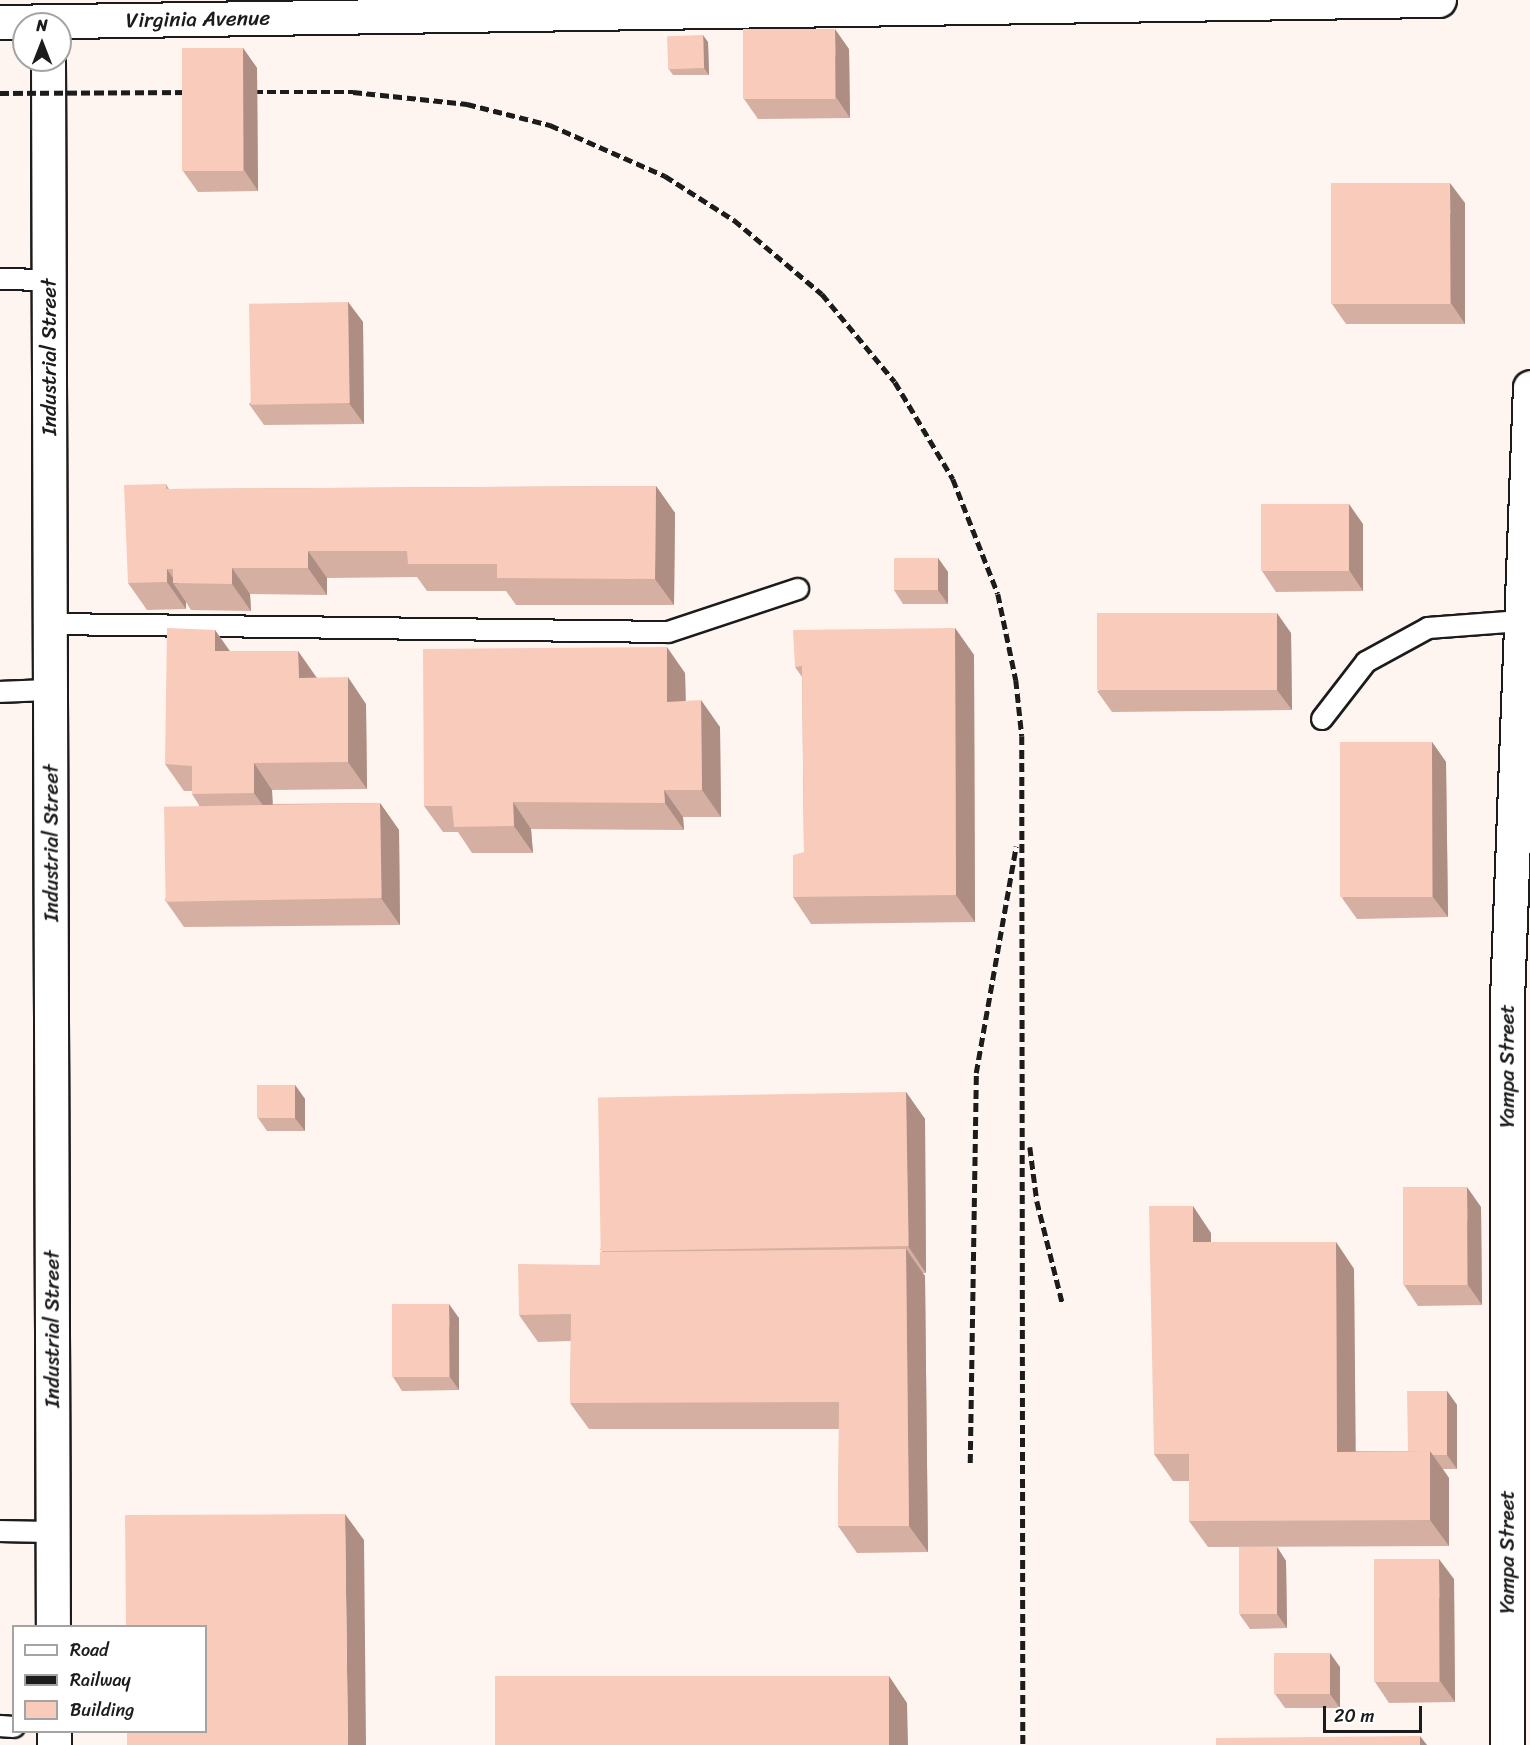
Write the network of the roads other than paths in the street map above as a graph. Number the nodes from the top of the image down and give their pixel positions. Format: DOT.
graph roads {
  1 [pos="1439,0"];
  2 [pos="956,4"];
  3 [pos="253,9"];
  4 [pos="72,21"];
  5 [pos="48,72"];
  6 [pos="0,279"];
  7 [pos="49,280"];
  8 [pos="1530,387"];
  9 [pos="798,589"];
  10 [pos="1521,621"];
  11 [pos="50,624"];
  12 [pos="50,690"];
  13 [pos="0,692"];
  14 [pos="1322,719"];
  15 [pos="1518,999"];
  16 [pos="0,1531"];
  17 [pos="53,1532"];
  18 [pos="53,1625"];
  19 [pos="1507,1745"];
  1 -- 2 [label="street, Virginia Avenue"];
  2 -- 3 [label="street, Virginia Avenue"];
  3 -- 4 [label="street, Virginia Avenue"];
  5 -- 7 [label="street, Industrial Street"];
  6 -- 7 [label="lane"];
  7 -- 11 [label="street, Industrial Street"];
  8 -- 10 [label="street, Yampa Street"];
  9 -- 11 [label="lane"];
  10 -- 14 [label="lane"];
  10 -- 15 [label="street, Yampa Street"];
  11 -- 12 [label="street, Industrial Street"];
  12 -- 13 [label="lane"];
  12 -- 17 [label="street, Industrial Street"];
  15 -- 19 [label="street, Yampa Street"];
  16 -- 17 [label="lane"];
  17 -- 18 [label="street, Industrial Street"];
}
